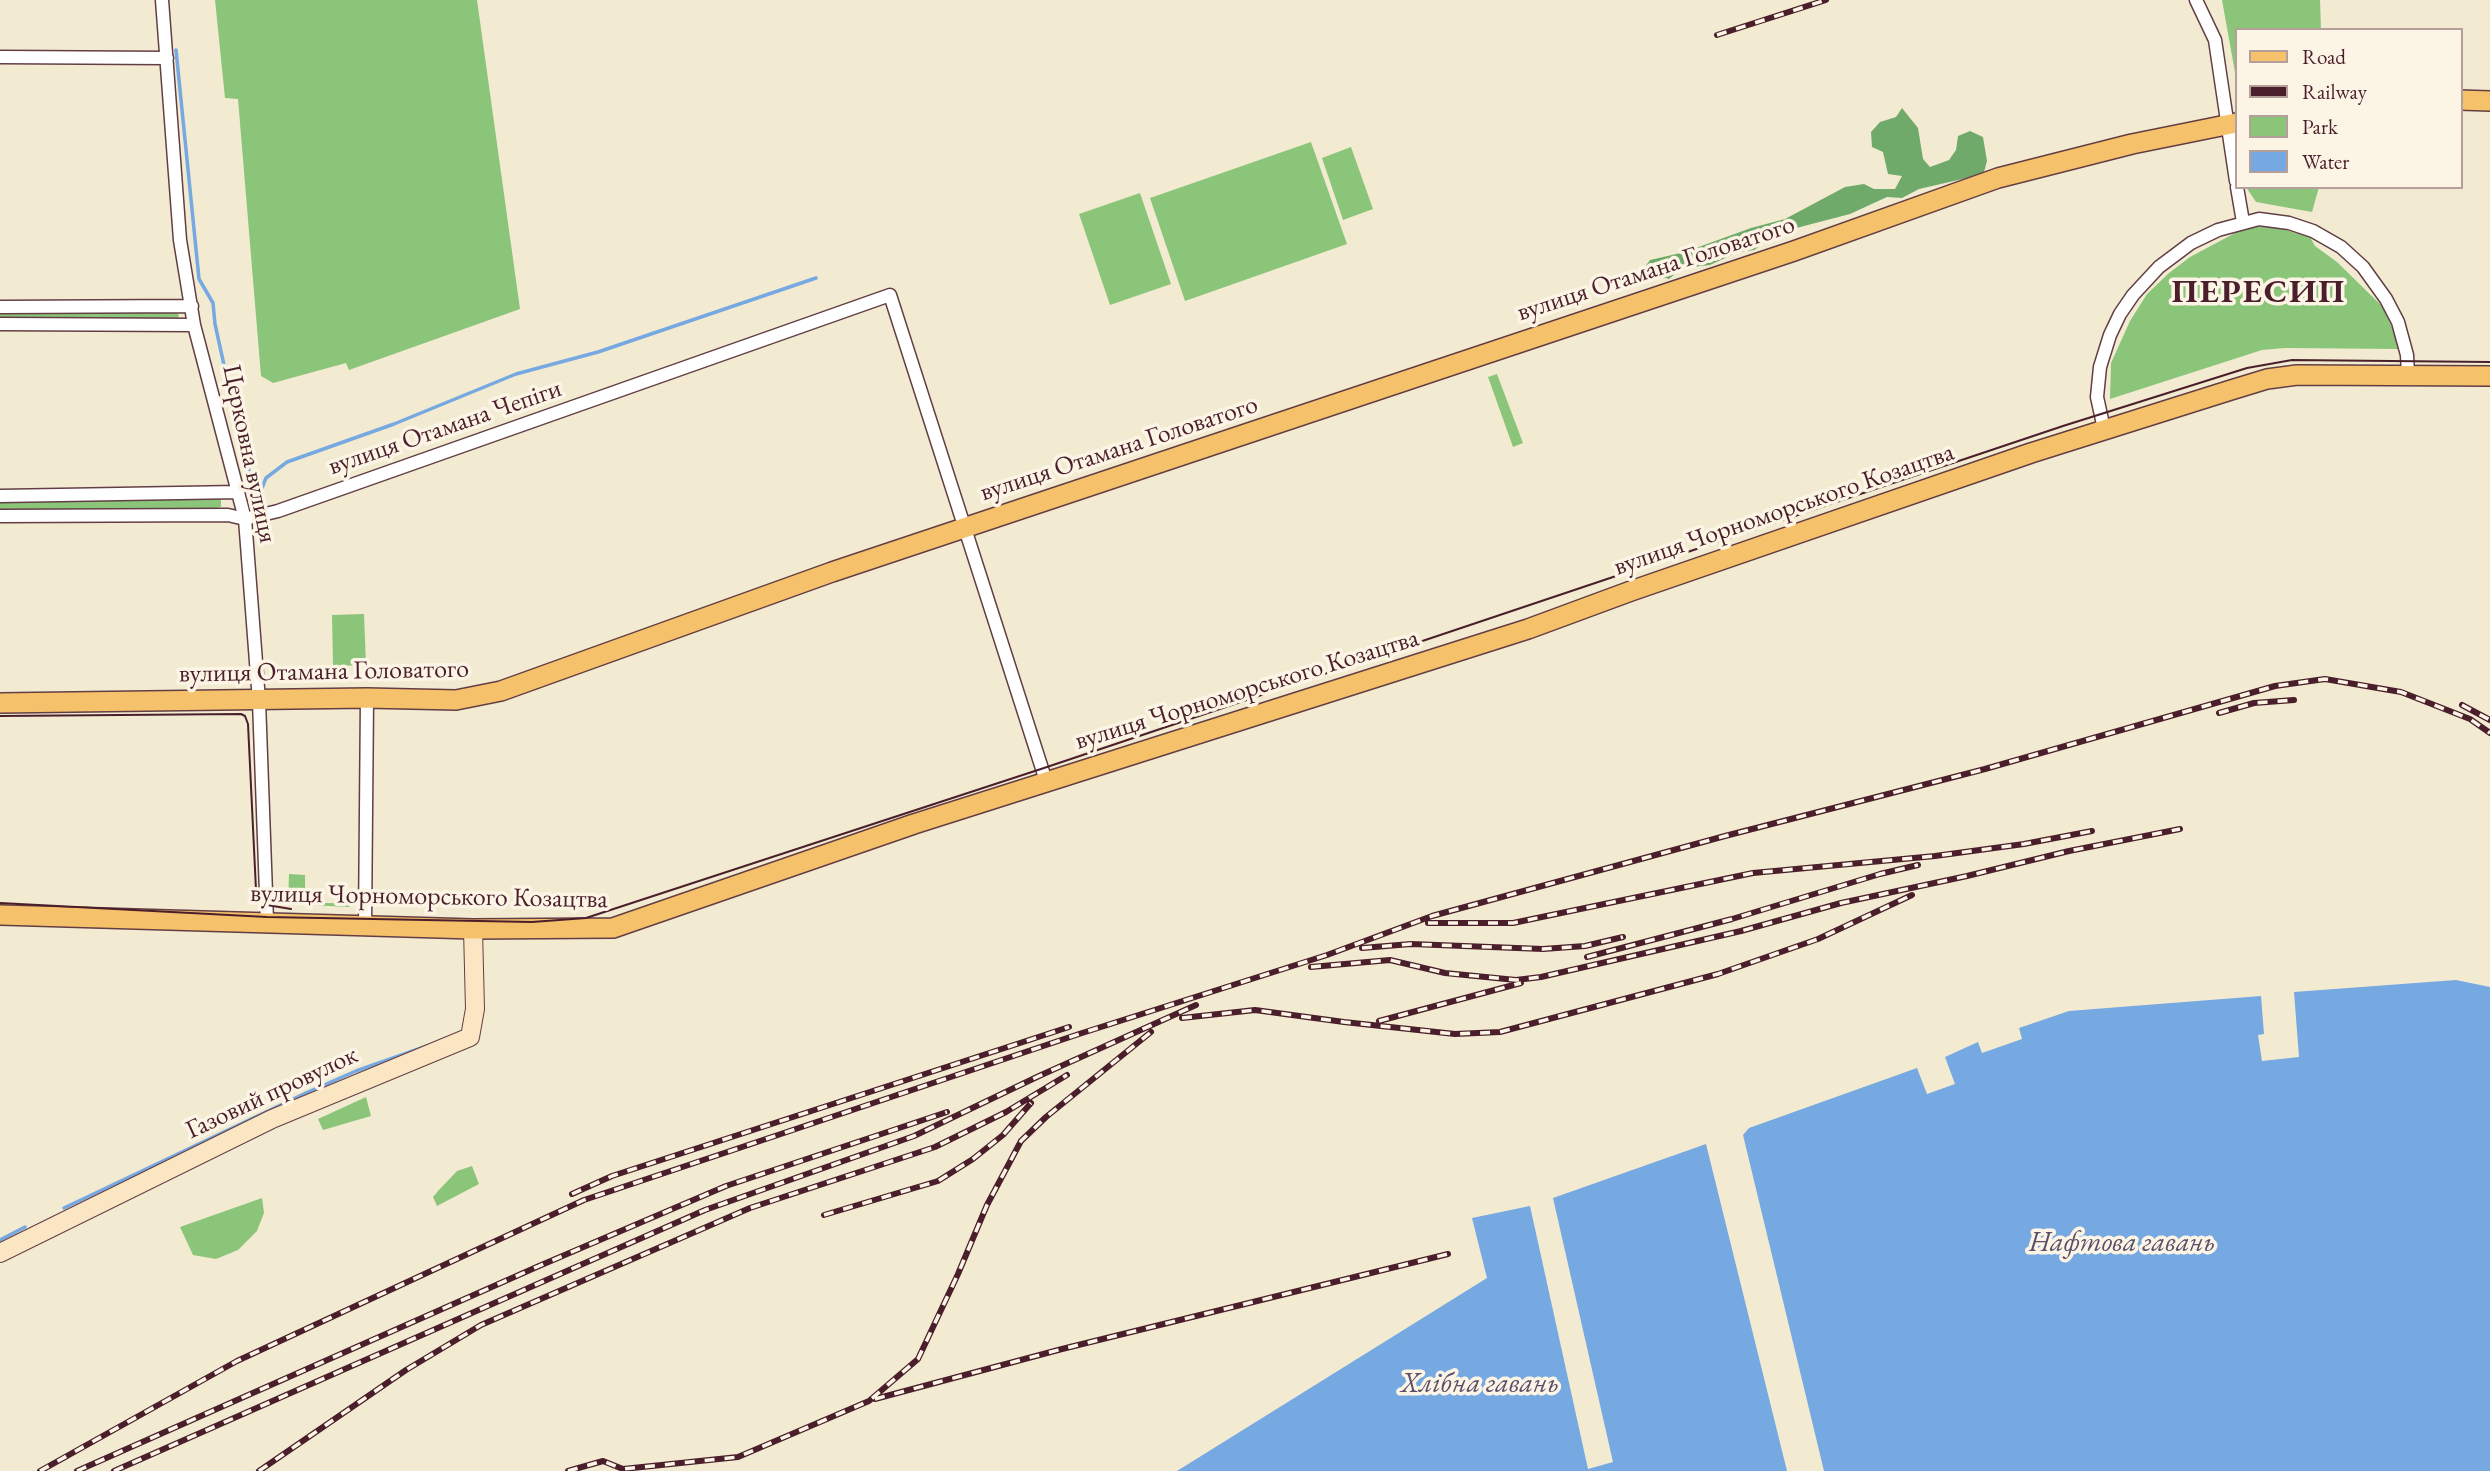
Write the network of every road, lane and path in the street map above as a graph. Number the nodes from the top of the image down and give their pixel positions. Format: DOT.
graph roads {
  1 [pos="162,0"];
  2 [pos="2196,0"];
  3 [pos="0,57"];
  4 [pos="167,58"];
  5 [pos="2462,100"];
  6 [pos="2490,101"];
  7 [pos="2232,124"];
  8 [pos="2234,152"];
  9 [pos="2237,189"];
  10 [pos="2243,222"];
  11 [pos="192,306"];
  12 [pos="0,307"];
  13 [pos="0,324"];
  14 [pos="194,325"];
  15 [pos="2407,375"];
  16 [pos="2490,376"];
  17 [pos="2104,429"];
  18 [pos="238,492"];
  19 [pos="0,496"];
  20 [pos="0,516"];
  21 [pos="245,519"];
  22 [pos="965,527"];
  23 [pos="367,698"];
  24 [pos="259,701"];
  25 [pos="0,703"];
  26 [pos="1046,781"];
  27 [pos="0,915"];
  28 [pos="267,922"];
  29 [pos="365,925"];
  30 [pos="473,929"];
  31 [pos="0,1253"];
  1 -- 4 [label="street, Церковна вулиця"];
  2 -- 7 [label="street"];
  3 -- 4 [label="street"];
  4 -- 11 [label="street, Церковна вулиця"];
  5 -- 6 [label="main road"];
  7 -- 8 [label="street"];
  7 -- 22 [label="main road, вулиця Отамана Головатого"];
  9 -- 10 [label="street"];
  10 -- 15 [label="street"];
  10 -- 17 [label="street"];
  11 -- 12 [label="street"];
  11 -- 14 [label="street, Церковна вулиця"];
  13 -- 14 [label="street"];
  14 -- 18 [label="street, Церковна вулиця"];
  15 -- 16 [label="main road, вулиця Чорноморського Козацтва"];
  15 -- 17 [label="main road, вулиця Чорноморського Козацтва"];
  17 -- 26 [label="main road, вулиця Чорноморського Козацтва"];
  18 -- 19 [label="street"];
  18 -- 21 [label="street, Церковна вулиця"];
  20 -- 21 [label="street, вулиця Отамана Чепіги"];
  21 -- 22 [label="street, вулиця Отамана Чепіги"];
  21 -- 24 [label="street, Церковна вулиця"];
  22 -- 23 [label="main road, вулиця Отамана Головатого"];
  22 -- 26 [label="street"];
  23 -- 24 [label="main road, вулиця Отамана Головатого"];
  23 -- 29 [label="street"];
  24 -- 25 [label="main road, вулиця Отамана Головатого"];
  24 -- 28 [label="street, Церковна вулиця"];
  26 -- 30 [label="main road, вулиця Чорноморського Козацтва"];
  27 -- 28 [label="main road, вулиця Чорноморського Козацтва"];
  28 -- 29 [label="main road, вулиця Чорноморського Козацтва"];
  29 -- 30 [label="main road, вулиця Чорноморського Козацтва"];
  30 -- 31 [label="street, Газовий провулок"];
}
